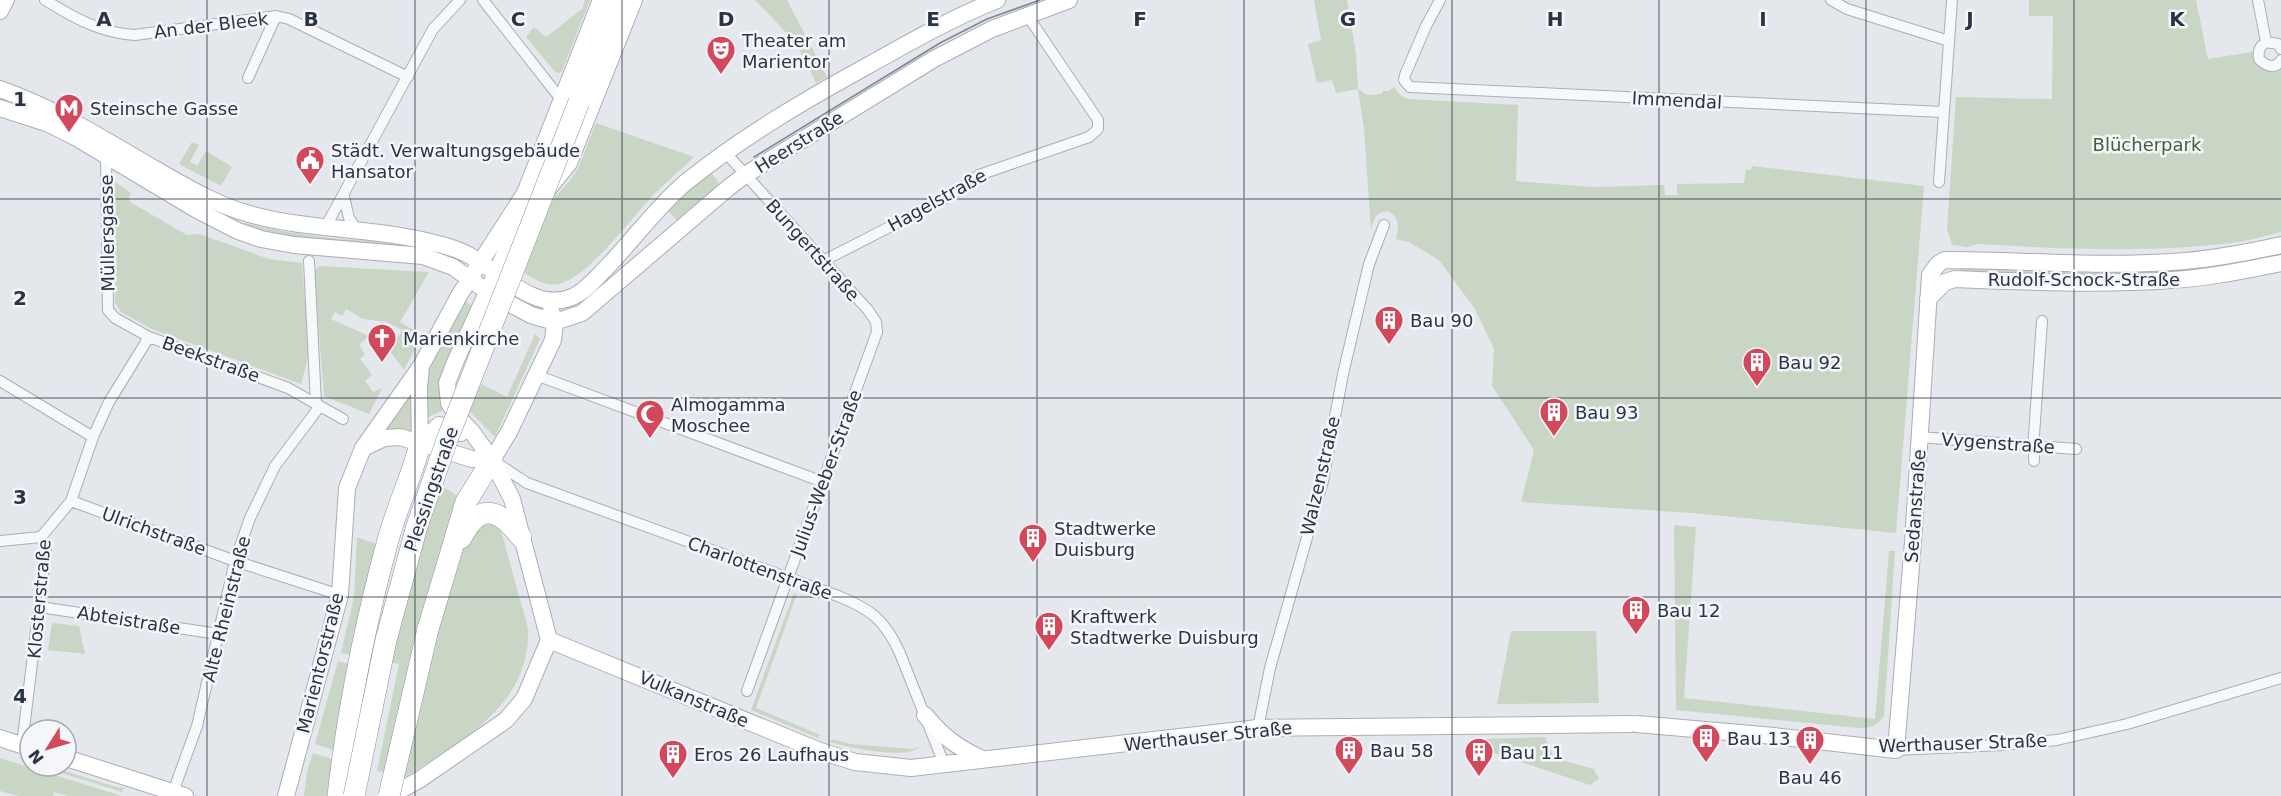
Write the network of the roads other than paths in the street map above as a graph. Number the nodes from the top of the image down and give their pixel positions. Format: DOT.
graph roads {
  1 [pos="6,0"];
  2 [pos="45,0"];
  3 [pos="460,0"];
  4 [pos="483,0"];
  5 [pos="601,0"];
  6 [pos="619,0"];
  7 [pos="634,0"];
  8 [pos="997,0"];
  9 [pos="1069,0"];
  10 [pos="1440,0"];
  11 [pos="1831,0"];
  12 [pos="1953,0"];
  13 [pos="2258,0"];
  14 [pos="0,11"];
  15 [pos="1027,15"];
  16 [pos="276,16"];
  17 [pos="1949,41"];
  18 [pos="2266,42"];
  19 [pos="2281,49"];
  20 [pos="2281,60"];
  21 [pos="408,77"];
  22 [pos="248,78"];
  23 [pos="0,89"];
  24 [pos="571,100"];
  25 [pos="0,108"];
  26 [pos="1943,112"];
  27 [pos="725,152"];
  28 [pos="106,155"];
  29 [pos="745,175"];
  30 [pos="1939,182"];
  31 [pos="344,196"];
  32 [pos="1384,225"];
  33 [pos="325,228"];
  34 [pos="358,232"];
  35 [pos="2281,245"];
  36 [pos="481,260"];
  37 [pos="309,261"];
  38 [pos="823,261"];
  39 [pos="2281,263"];
  40 [pos="1938,264"];
  41 [pos="498,273"];
  42 [pos="469,279"];
  43 [pos="488,292"];
  44 [pos="1928,299"];
  45 [pos="548,302"];
  46 [pos="108,310"];
  47 [pos="2042,321"];
  48 [pos="555,322"];
  49 [pos="876,322"];
  50 [pos="149,337"];
  51 [pos="421,366"];
  52 [pos="537,375"];
  53 [pos="0,381"];
  54 [pos="318,405"];
  55 [pos="456,415"];
  56 [pos="343,419"];
  57 [pos="93,437"];
  58 [pos="1919,438"];
  59 [pos="420,444"];
  60 [pos="2034,446"];
  61 [pos="363,448"];
  62 [pos="2076,449"];
  63 [pos="484,460"];
  64 [pos="2034,461"];
  65 [pos="823,482"];
  66 [pos="71,501"];
  67 [pos="40,537"];
  68 [pos="521,537"];
  69 [pos="0,541"];
  70 [pos="235,561"];
  71 [pos="444,574"];
  72 [pos="788,579"];
  73 [pos="340,595"];
  74 [pos="40,607"];
  75 [pos="218,634"];
  76 [pos="549,640"];
  77 [pos="2281,678"];
  78 [pos="747,691"];
  79 [pos="925,715"];
  80 [pos="29,718"];
  81 [pos="1257,728"];
  82 [pos="0,738"];
  83 [pos="18,744"];
  84 [pos="1896,750"];
  85 [pos="982,759"];
  86 [pos="78,762"];
  87 [pos="944,764"];
  88 [pos="179,794"];
  89 [pos="286,796"];
  90 [pos="338,796"];
  91 [pos="354,796"];
  92 [pos="389,796"];
  1 -- 14 [label="main road"];
  2 -- 16 [label="street, An der Bleek"];
  3 -- 21 [label="street"];
  4 -- 24 [label="street"];
  5 -- 24 [label="main road, Plessingstraße"];
  6 -- 24 [label="highway, Plessingstraße"];
  7 -- 41 [label="main road, Plessingstraße"];
  8 -- 27 [label="main road, Heerstraße"];
  9 -- 15 [label="main road, Heerstraße"];
  10 -- 26 [label="street, Immendal"];
  11 -- 17 [label="street"];
  12 -- 17 [label="street"];
  13 -- 18 [label="street"];
  15 -- 29 [label="main road, Heerstraße"];
  15 -- 38 [label="street, Hagelstraße"];
  16 -- 21 [label="street, An der Bleek"];
  16 -- 22 [label="street"];
  17 -- 26 [label="street"];
  18 -- 19 [label="street"];
  18 -- 20 [label="street"];
  21 -- 31 [label="street"];
  23 -- 33 [label="main road"];
  24 -- 36 [label="main road, Plessingstraße"];
  24 -- 91 [label="highway, Plessingstraße, bridge"];
  25 -- 28 [label="main road"];
  26 -- 30 [label="street"];
  27 -- 29 [label="street, Bungertstraße"];
  27 -- 45 [label="main road, Heerstraße"];
  28 -- 42 [label="main road"];
  28 -- 46 [label="street, Müllersgasse"];
  29 -- 38 [label="street, Bungertstraße"];
  29 -- 48 [label="main road, Heerstraße"];
  31 -- 33 [label="street"];
  31 -- 34 [label="street"];
  32 -- 81 [label="street, Walzenstraße"];
  33 -- 34 [label="main road"];
  34 -- 36 [label="main road"];
  35 -- 40 [label="main road, Rudolf-Schock-Straße"];
  36 -- 41 [label="main road"];
  36 -- 42 [label="main road, Plessingstraße"];
  37 -- 54 [label="street"];
  38 -- 49 [label="street, Bungertstraße"];
  39 -- 44 [label="main road, Rudolf-Schock-Straße"];
  40 -- 44 [label="main road, Sedanstraße"];
  41 -- 43 [label="main road, Plessingstraße"];
  41 -- 45 [label="main road"];
  42 -- 43 [label="main road"];
  42 -- 51 [label="main road, Plessingstraße"];
  43 -- 48 [label="main road"];
  43 -- 55 [label="main road, Plessingstraße"];
  44 -- 58 [label="main road, Sedanstraße"];
  45 -- 48 [label="main road"];
  46 -- 50 [label="street, Beekstraße"];
  47 -- 60 [label="street"];
  48 -- 52 [label="main road"];
  49 -- 65 [label="street, Julius-Weber-Straße"];
  50 -- 54 [label="street, Beekstraße"];
  50 -- 57 [label="street, Klosterstraße"];
  51 -- 59 [label="main road, Plessingstraße"];
  51 -- 61 [label="main road, Plessingstraße"];
  52 -- 63 [label="main road"];
  52 -- 65 [label="street"];
  53 -- 57 [label="street"];
  54 -- 56 [label="street, Beekstraße"];
  54 -- 70 [label="street, Alte Rheinstraße"];
  55 -- 59 [label="main road"];
  55 -- 63 [label="main road"];
  57 -- 66 [label="street, Klosterstraße"];
  58 -- 60 [label="street, Vygenstraße"];
  58 -- 84 [label="main road, Sedanstraße"];
  59 -- 61 [label="main road"];
  59 -- 63 [label="main road"];
  59 -- 63 [label="main road"];
  59 -- 90 [label="highway"];
  60 -- 62 [label="street, Vygenstraße"];
  60 -- 64 [label="street"];
  61 -- 73 [label="main road, Marientorstraße"];
  63 -- 68 [label="main road"];
  63 -- 71 [label="highway"];
  63 -- 72 [label="street, Charlottenstraße"];
  65 -- 72 [label="street, Julius-Weber-Straße"];
  66 -- 67 [label="street, Klosterstraße"];
  66 -- 70 [label="street, Ulrichstraße"];
  67 -- 69 [label="street"];
  67 -- 74 [label="street, Klosterstraße"];
  68 -- 71 [label="highway"];
  68 -- 76 [label="main road"];
  70 -- 73 [label="street, Ulrichstraße"];
  70 -- 75 [label="street, Alte Rheinstraße"];
  71 -- 92 [label="highway, bridge"];
  72 -- 78 [label="street, Julius-Weber-Straße"];
  72 -- 79 [label="street, Charlottenstraße"];
  73 -- 89 [label="main road, Marientorstraße"];
  74 -- 75 [label="street, Abteistraße"];
  74 -- 80 [label="street, Klosterstraße"];
  75 -- 88 [label="street, Alte Rheinstraße"];
  76 -- 87 [label="main road, Vulkanstraße"];
  76 -- 92 [label="main road"];
  77 -- 84 [label="street, Werthauser Straße"];
  79 -- 85 [label="main road"];
  79 -- 87 [label="street, Charlottenstraße"];
  81 -- 84 [label="main road, Werthauser Straße"];
  81 -- 85 [label="main road, Werthauser Straße"];
  82 -- 83 [label="main road"];
  85 -- 87 [label="main road, Werthauser Straße"];
  86 -- 88 [label="main road"];
}
